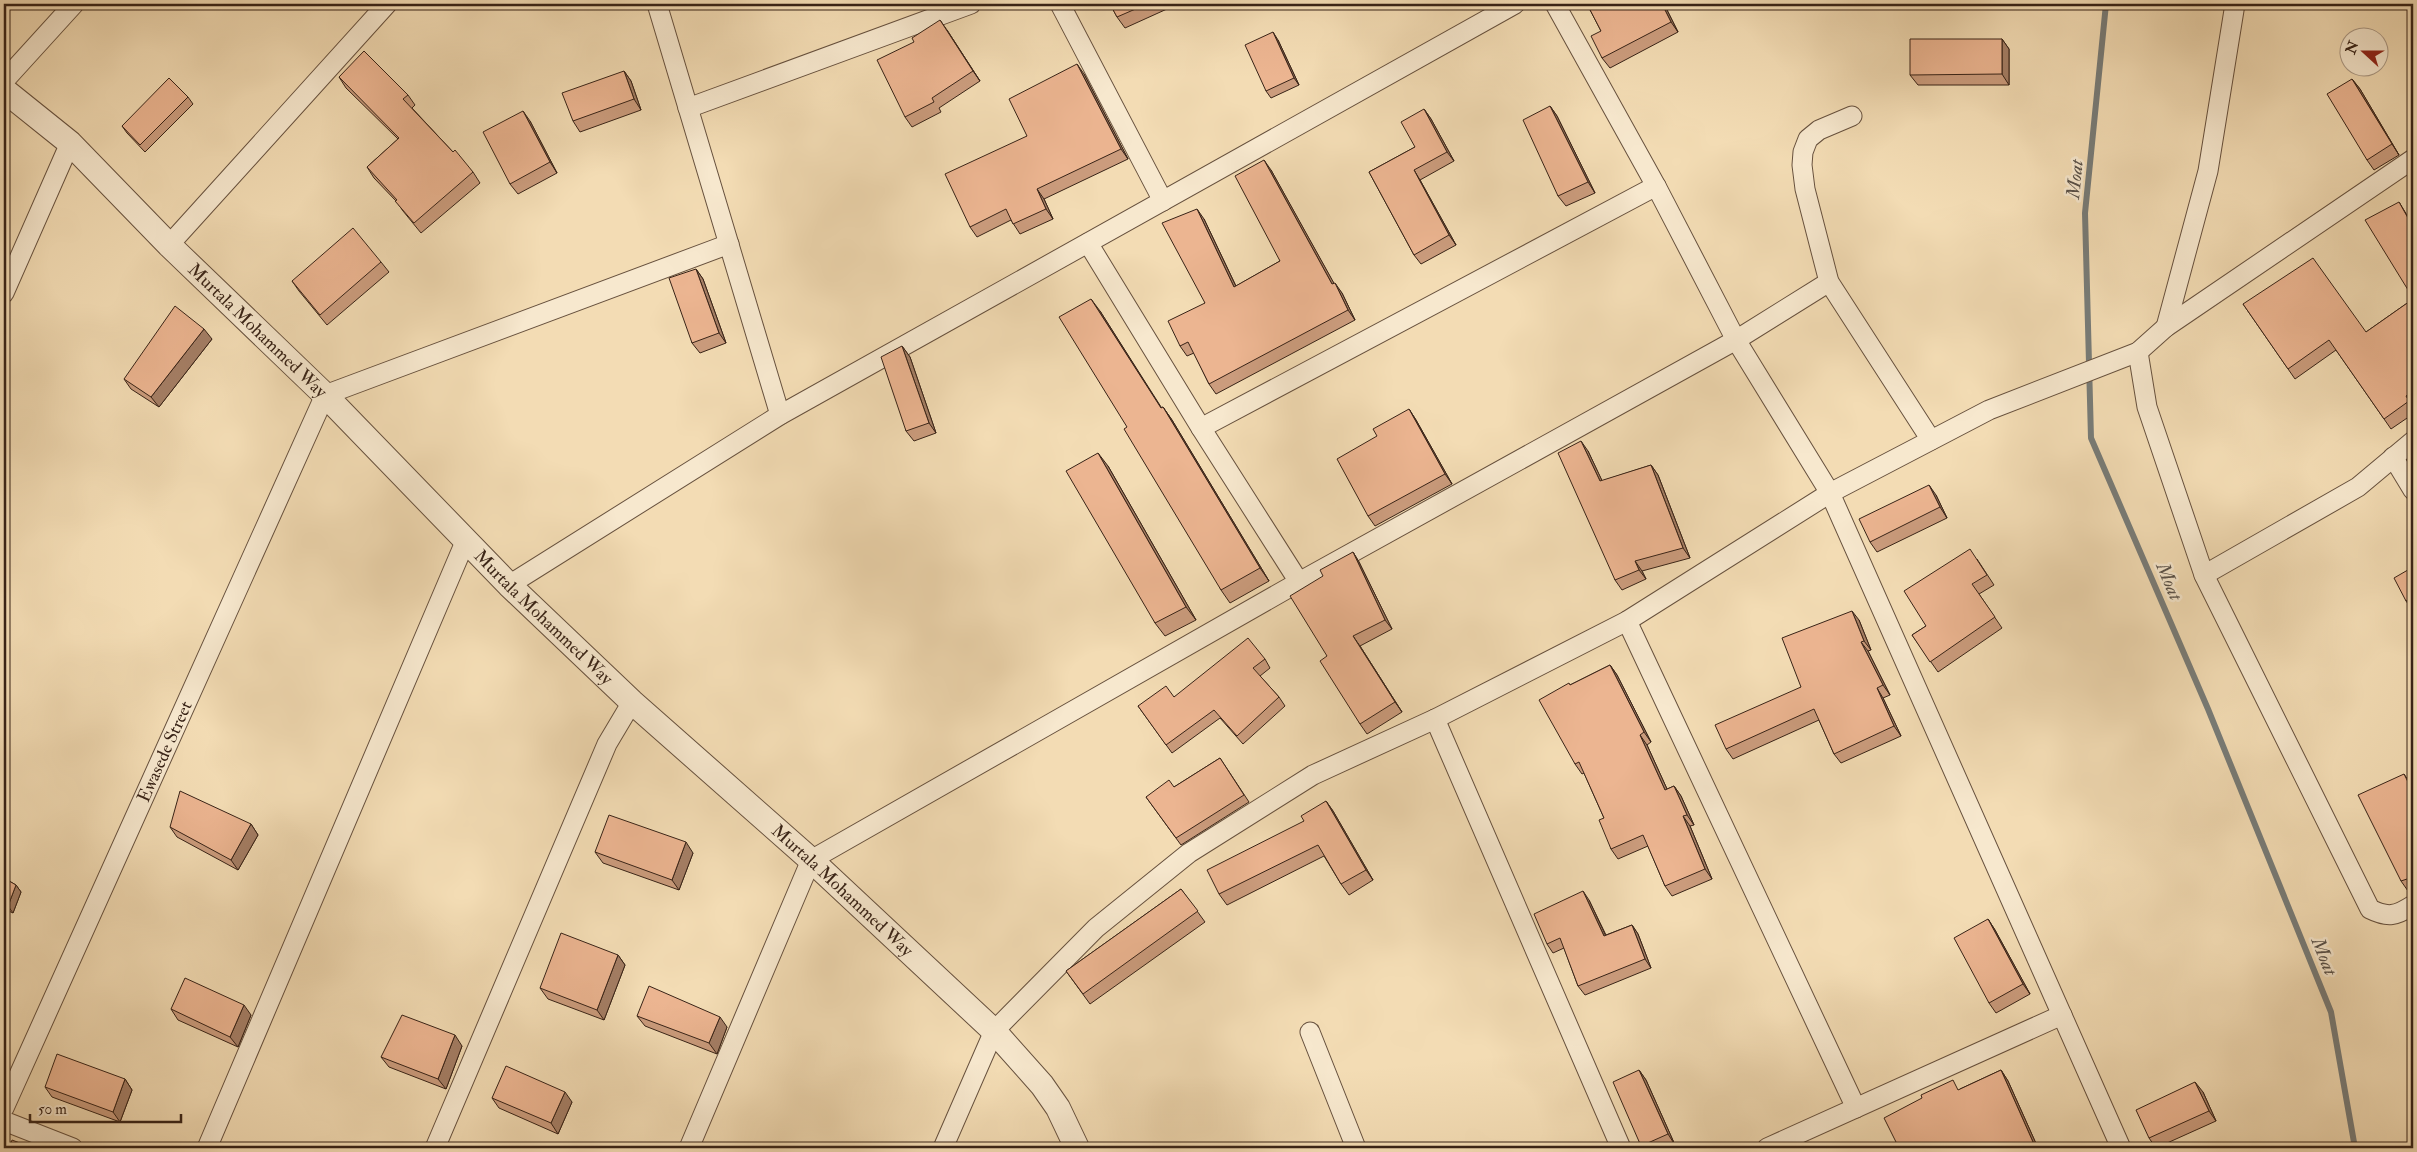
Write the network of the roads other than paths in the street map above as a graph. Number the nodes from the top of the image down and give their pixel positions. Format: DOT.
graph roads {
  1 [pos="74,4"];
  2 [pos="387,4"];
  3 [pos="657,4"];
  4 [pos="971,4"];
  5 [pos="1060,4"];
  6 [pos="1515,4"];
  7 [pos="1555,4"];
  8 [pos="2235,4"];
  9 [pos="4,81"];
  10 [pos="4,90"];
  11 [pos="688,108"];
  12 [pos="1852,116"];
  13 [pos="70,143"];
  14 [pos="2413,159"];
  15 [pos="1656,186"];
  16 [pos="1163,201"];
  17 [pos="1088,243"];
  18 [pos="729,244"];
  19 [pos="169,245"];
  20 [pos="1829,282"];
  21 [pos="4,293"];
  22 [pos="2166,327"];
  23 [pos="1736,340"];
  24 [pos="2138,352"];
  25 [pos="325,395"];
  26 [pos="780,415"];
  27 [pos="1201,428"];
  28 [pos="1931,440"];
  29 [pos="2413,441"];
  30 [pos="2393,457"];
  31 [pos="2413,490"];
  32 [pos="1830,493"];
  33 [pos="465,542"];
  34 [pos="2204,575"];
  35 [pos="1299,582"];
  36 [pos="509,585"];
  37 [pos="1627,621"];
  38 [pos="632,702"];
  39 [pos="1435,719"];
  40 [pos="811,860"];
  41 [pos="2413,905"];
  42 [pos="2062,1015"];
  43 [pos="994,1031"];
  44 [pos="1310,1032"];
  45 [pos="4,1108"];
  46 [pos="1856,1108"];
  47 [pos="4,1120"];
  48 [pos="73,1148"];
  49 [pos="207,1148"];
  50 [pos="436,1148"];
  51 [pos="689,1148"];
  52 [pos="943,1148"];
  53 [pos="1077,1148"];
  54 [pos="1356,1148"];
  55 [pos="1621,1148"];
  56 [pos="1767,1148"];
  57 [pos="2121,1148"];
  1 -- 9 [label="street"];
  2 -- 19 [label="street"];
  3 -- 11 [label="street"];
  4 -- 11 [label="street"];
  5 -- 16 [label="street"];
  6 -- 16 [label="street"];
  7 -- 15 [label="street"];
  8 -- 22 [label="street"];
  10 -- 13 [label="street, Murtala Mohammed Way"];
  11 -- 18 [label="street"];
  12 -- 20 [label="street"];
  13 -- 19 [label="street, Murtala Mohammed Way"];
  13 -- 21 [label="street"];
  14 -- 22 [label="street"];
  15 -- 23 [label="street"];
  15 -- 27 [label="street"];
  16 -- 17 [label="street"];
  17 -- 26 [label="street"];
  17 -- 27 [label="street"];
  18 -- 25 [label="street"];
  18 -- 26 [label="street"];
  19 -- 25 [label="street, Murtala Mohammed Way"];
  20 -- 23 [label="street"];
  20 -- 28 [label="street"];
  22 -- 24 [label="street"];
  23 -- 32 [label="street"];
  23 -- 35 [label="street"];
  24 -- 28 [label="street"];
  24 -- 34 [label="street"];
  25 -- 33 [label="street, Murtala Mohammed Way"];
  25 -- 45 [label="street, Ewasede Street"];
  26 -- 36 [label="street"];
  27 -- 35 [label="street"];
  28 -- 32 [label="street"];
  29 -- 30 [label="street"];
  30 -- 31 [label="street"];
  30 -- 34 [label="street"];
  32 -- 37 [label="street"];
  32 -- 42 [label="street"];
  33 -- 36 [label="street, Murtala Mohammed Way"];
  33 -- 49 [label="street"];
  34 -- 41 [label="street"];
  35 -- 40 [label="street"];
  36 -- 38 [label="street, Murtala Mohammed Way"];
  37 -- 39 [label="street"];
  37 -- 46 [label="street"];
  38 -- 40 [label="street, Murtala Mohammed Way"];
  38 -- 50 [label="street"];
  39 -- 43 [label="street"];
  39 -- 55 [label="street"];
  40 -- 43 [label="street, Murtala Mohammed Way"];
  40 -- 51 [label="street"];
  42 -- 46 [label="street"];
  42 -- 57 [label="street"];
  43 -- 52 [label="street"];
  43 -- 53 [label="street, Murtala Mohammed Way"];
  44 -- 54 [label="street"];
  46 -- 56 [label="street"];
  47 -- 48 [label="street"];
}
